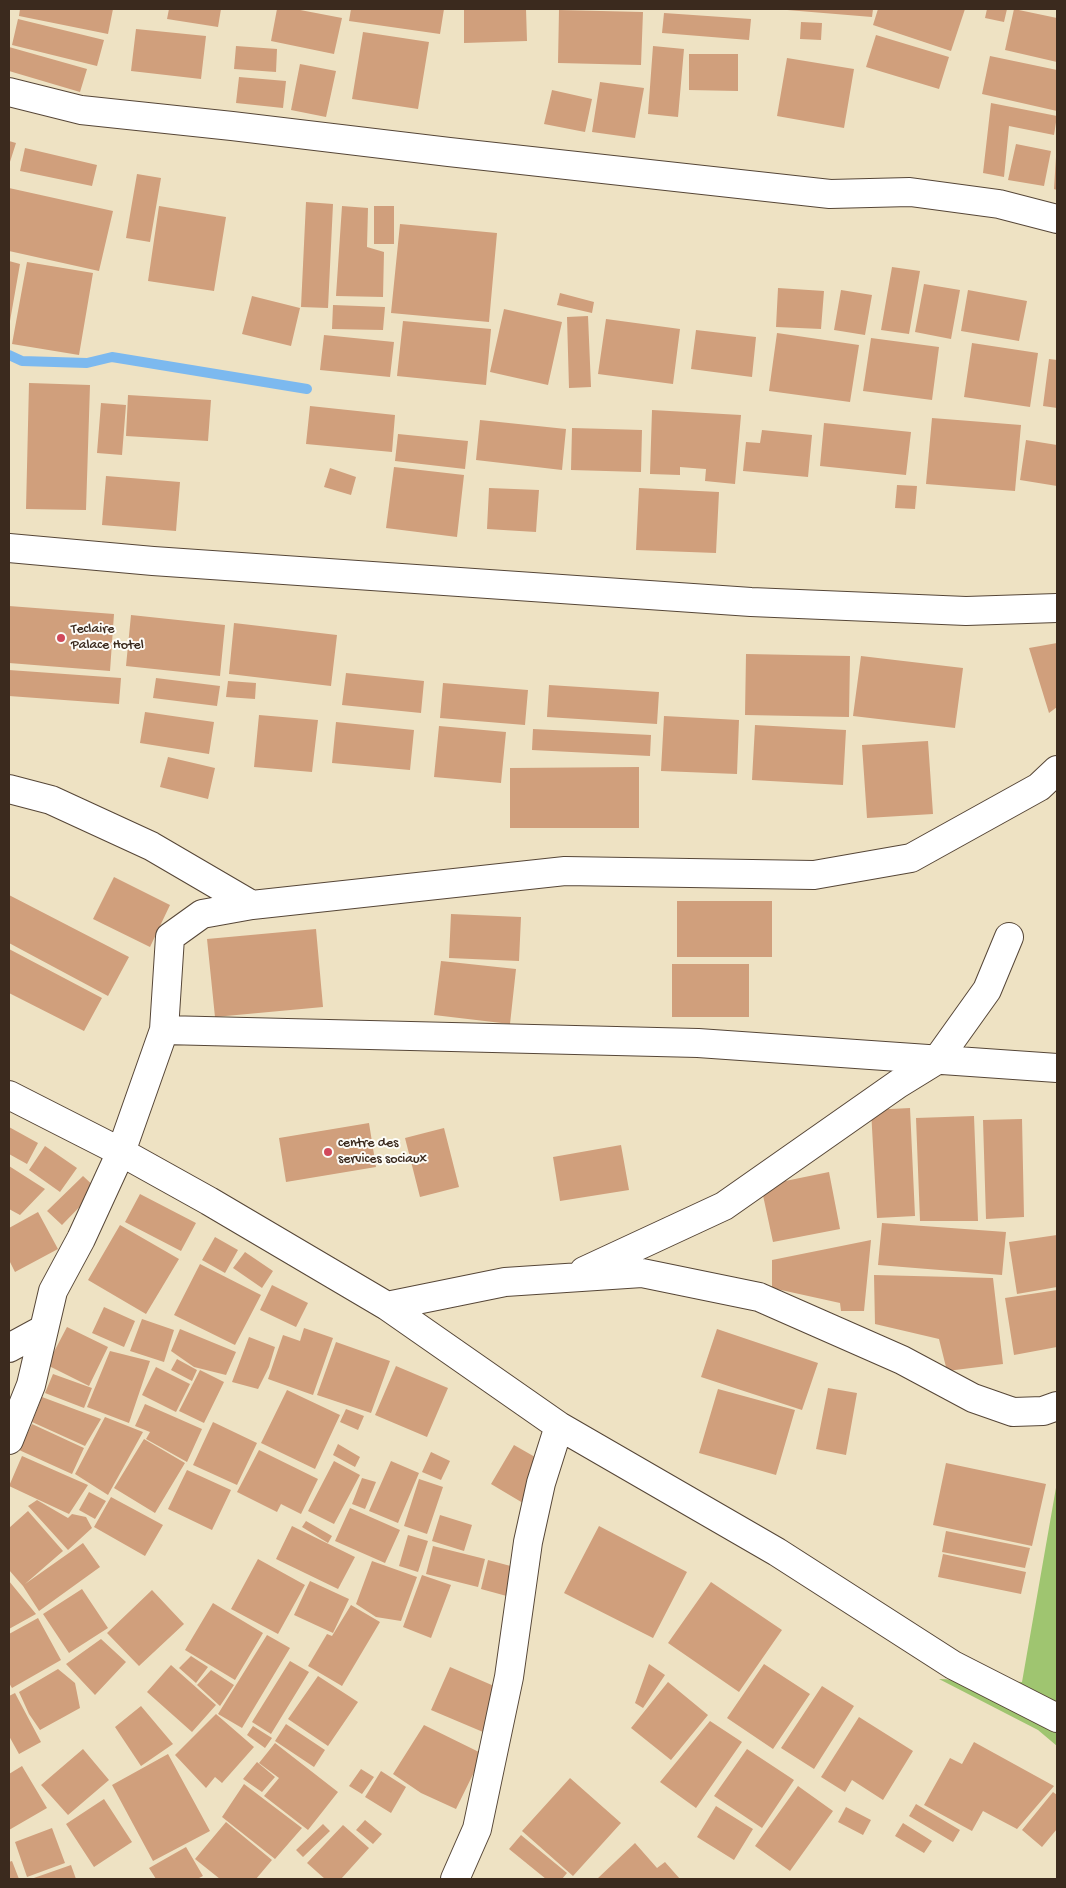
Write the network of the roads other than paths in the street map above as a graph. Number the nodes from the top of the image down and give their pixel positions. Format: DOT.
graph roads {
  1 [pos="9,92"];
  2 [pos="1057,219"];
  3 [pos="9,548"];
  4 [pos="1057,608"];
  5 [pos="1051,784"];
  6 [pos="9,789"];
  7 [pos="252,905"];
  8 [pos="1009,937"];
  9 [pos="164,1030"];
  10 [pos="937,1060"];
  11 [pos="1057,1068"];
  12 [pos="9,1095"];
  13 [pos="121,1152"];
  14 [pos="569,1278"];
  15 [pos="387,1306"];
  16 [pos="44,1329"];
  17 [pos="9,1348"];
  18 [pos="1057,1406"];
  19 [pos="559,1426"];
  20 [pos="9,1440"];
  21 [pos="1057,1718"];
  22 [pos="454,1879"];
  1 -- 2 [label="street"];
  3 -- 4 [label="street"];
  5 -- 7 [label="street"];
  6 -- 7 [label="street"];
  7 -- 9 [label="street"];
  8 -- 10 [label="street"];
  9 -- 10 [label="street"];
  9 -- 13 [label="street"];
  10 -- 11 [label="street"];
  10 -- 14 [label="street"];
  12 -- 13 [label="street"];
  13 -- 15 [label="street"];
  13 -- 16 [label="street"];
  14 -- 15 [label="street"];
  14 -- 18 [label="street"];
  15 -- 19 [label="street"];
  16 -- 17 [label="street"];
  16 -- 20 [label="street"];
  19 -- 21 [label="street"];
  19 -- 22 [label="street"];
}
